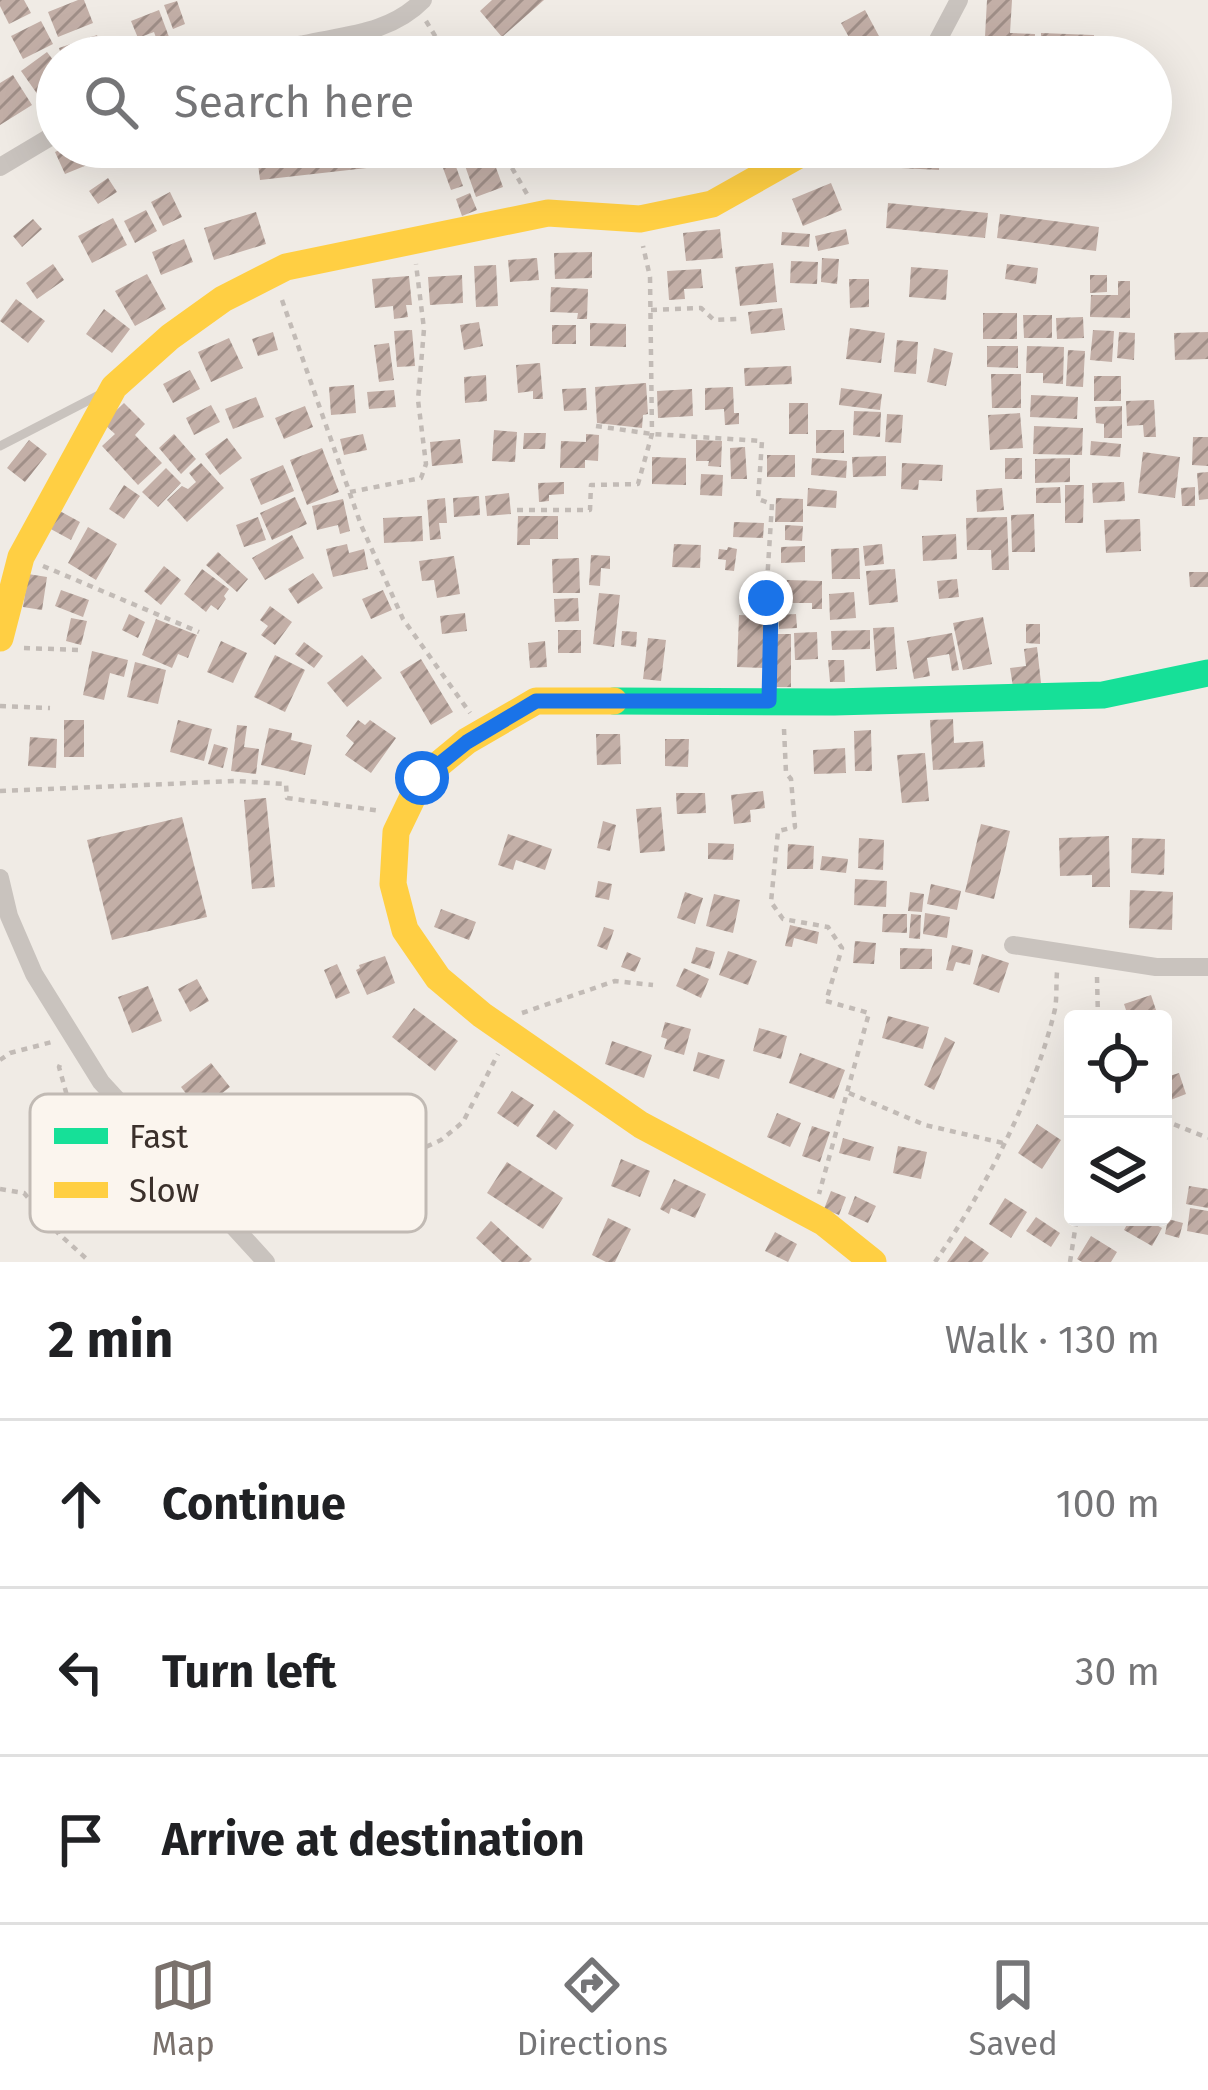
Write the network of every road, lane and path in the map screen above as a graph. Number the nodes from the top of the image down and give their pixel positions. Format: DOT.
graph roads {
  1 [pos="959,0"];
  2 [pos="419,3"];
  3 [pos="349,36"];
  4 [pos="437,36"];
  5 [pos="940,36"];
  6 [pos="36,146"];
  7 [pos="0,167"];
  8 [pos="512,168"];
  9 [pos="776,168"];
  10 [pos="538,215"];
  11 [pos="640,219"];
  12 [pos="413,241"];
  13 [pos="276,272"];
  14 [pos="651,310"];
  15 [pos="738,319"];
  16 [pos="114,387"];
  17 [pos="596,427"];
  18 [pos="652,434"];
  19 [pos="0,446"];
  20 [pos="350,491"];
  21 [pos="517,510"];
  22 [pos="21,557"];
  23 [pos="199,632"];
  24 [pos="10,643"];
  25 [pos="81,650"];
  26 [pos="1208,673"];
  27 [pos="776,701"];
  28 [pos="0,706"];
  29 [pos="50,708"];
  30 [pos="484,732"];
  31 [pos="0,791"];
  32 [pos="405,814"];
  33 [pos="0,878"];
  34 [pos="1012,945"];
  35 [pos="1057,952"];
  36 [pos="1096,958"];
  37 [pos="1208,967"];
  38 [pos="653,985"];
  39 [pos="1098,1010"];
  40 [pos="501,1028"];
  41 [pos="73,1036"];
  42 [pos="0,1060"];
  43 [pos="849,1093"];
  44 [pos="66,1094"];
  45 [pos="112,1094"];
  46 [pos="1172,1124"];
  47 [pos="1208,1138"];
  48 [pos="1004,1143"];
  49 [pos="426,1147"];
  50 [pos="0,1189"];
  51 [pos="30,1200"];
  52 [pos="812,1216"];
  53 [pos="1076,1226"];
  54 [pos="238,1232"];
  55 [pos="58,1233"];
  56 [pos="90,1262"];
  57 [pos="266,1262"];
  58 [pos="873,1262"];
  59 [pos="935,1262"];
  60 [pos="1070,1262"];
  1 -- 5 [label="street"];
  2 -- 3 [label="street"];
  2 -- 4 [label="path"];
  6 -- 7 [label="street"];
  8 -- 10 [label="path"];
  9 -- 11 [label="street"];
  10 -- 11 [label="street"];
  10 -- 12 [label="street"];
  11 -- 14 [label="path"];
  12 -- 13 [label="street"];
  12 -- 20 [label="path"];
  13 -- 16 [label="street"];
  13 -- 20 [label="path"];
  14 -- 15 [label="path"];
  14 -- 18 [label="path"];
  16 -- 19 [label="lane"];
  16 -- 22 [label="street"];
  17 -- 18 [label="path"];
  18 -- 21 [label="path"];
  18 -- 27 [label="path"];
  20 -- 30 [label="path"];
  22 -- 23 [label="path"];
  22 -- 24 [label="street"];
  24 -- 25 [label="path"];
  26 -- 27 [label="street"];
  27 -- 30 [label="street"];
  27 -- 43 [label="path"];
  28 -- 29 [label="path"];
  30 -- 32 [label="street"];
  31 -- 32 [label="path"];
  32 -- 40 [label="street"];
  33 -- 41 [label="street"];
  34 -- 35 [label="street"];
  35 -- 36 [label="street"];
  35 -- 48 [label="path"];
  36 -- 37 [label="street"];
  36 -- 39 [label="path"];
  38 -- 40 [label="path"];
  40 -- 49 [label="path"];
  40 -- 52 [label="street"];
  41 -- 42 [label="path"];
  41 -- 44 [label="path"];
  41 -- 45 [label="street"];
  43 -- 48 [label="path"];
  43 -- 52 [label="path"];
  46 -- 47 [label="path"];
  48 -- 59 [label="path"];
  50 -- 51 [label="path"];
  52 -- 58 [label="street"];
  53 -- 60 [label="path"];
  54 -- 57 [label="street"];
  55 -- 56 [label="path"];
}
